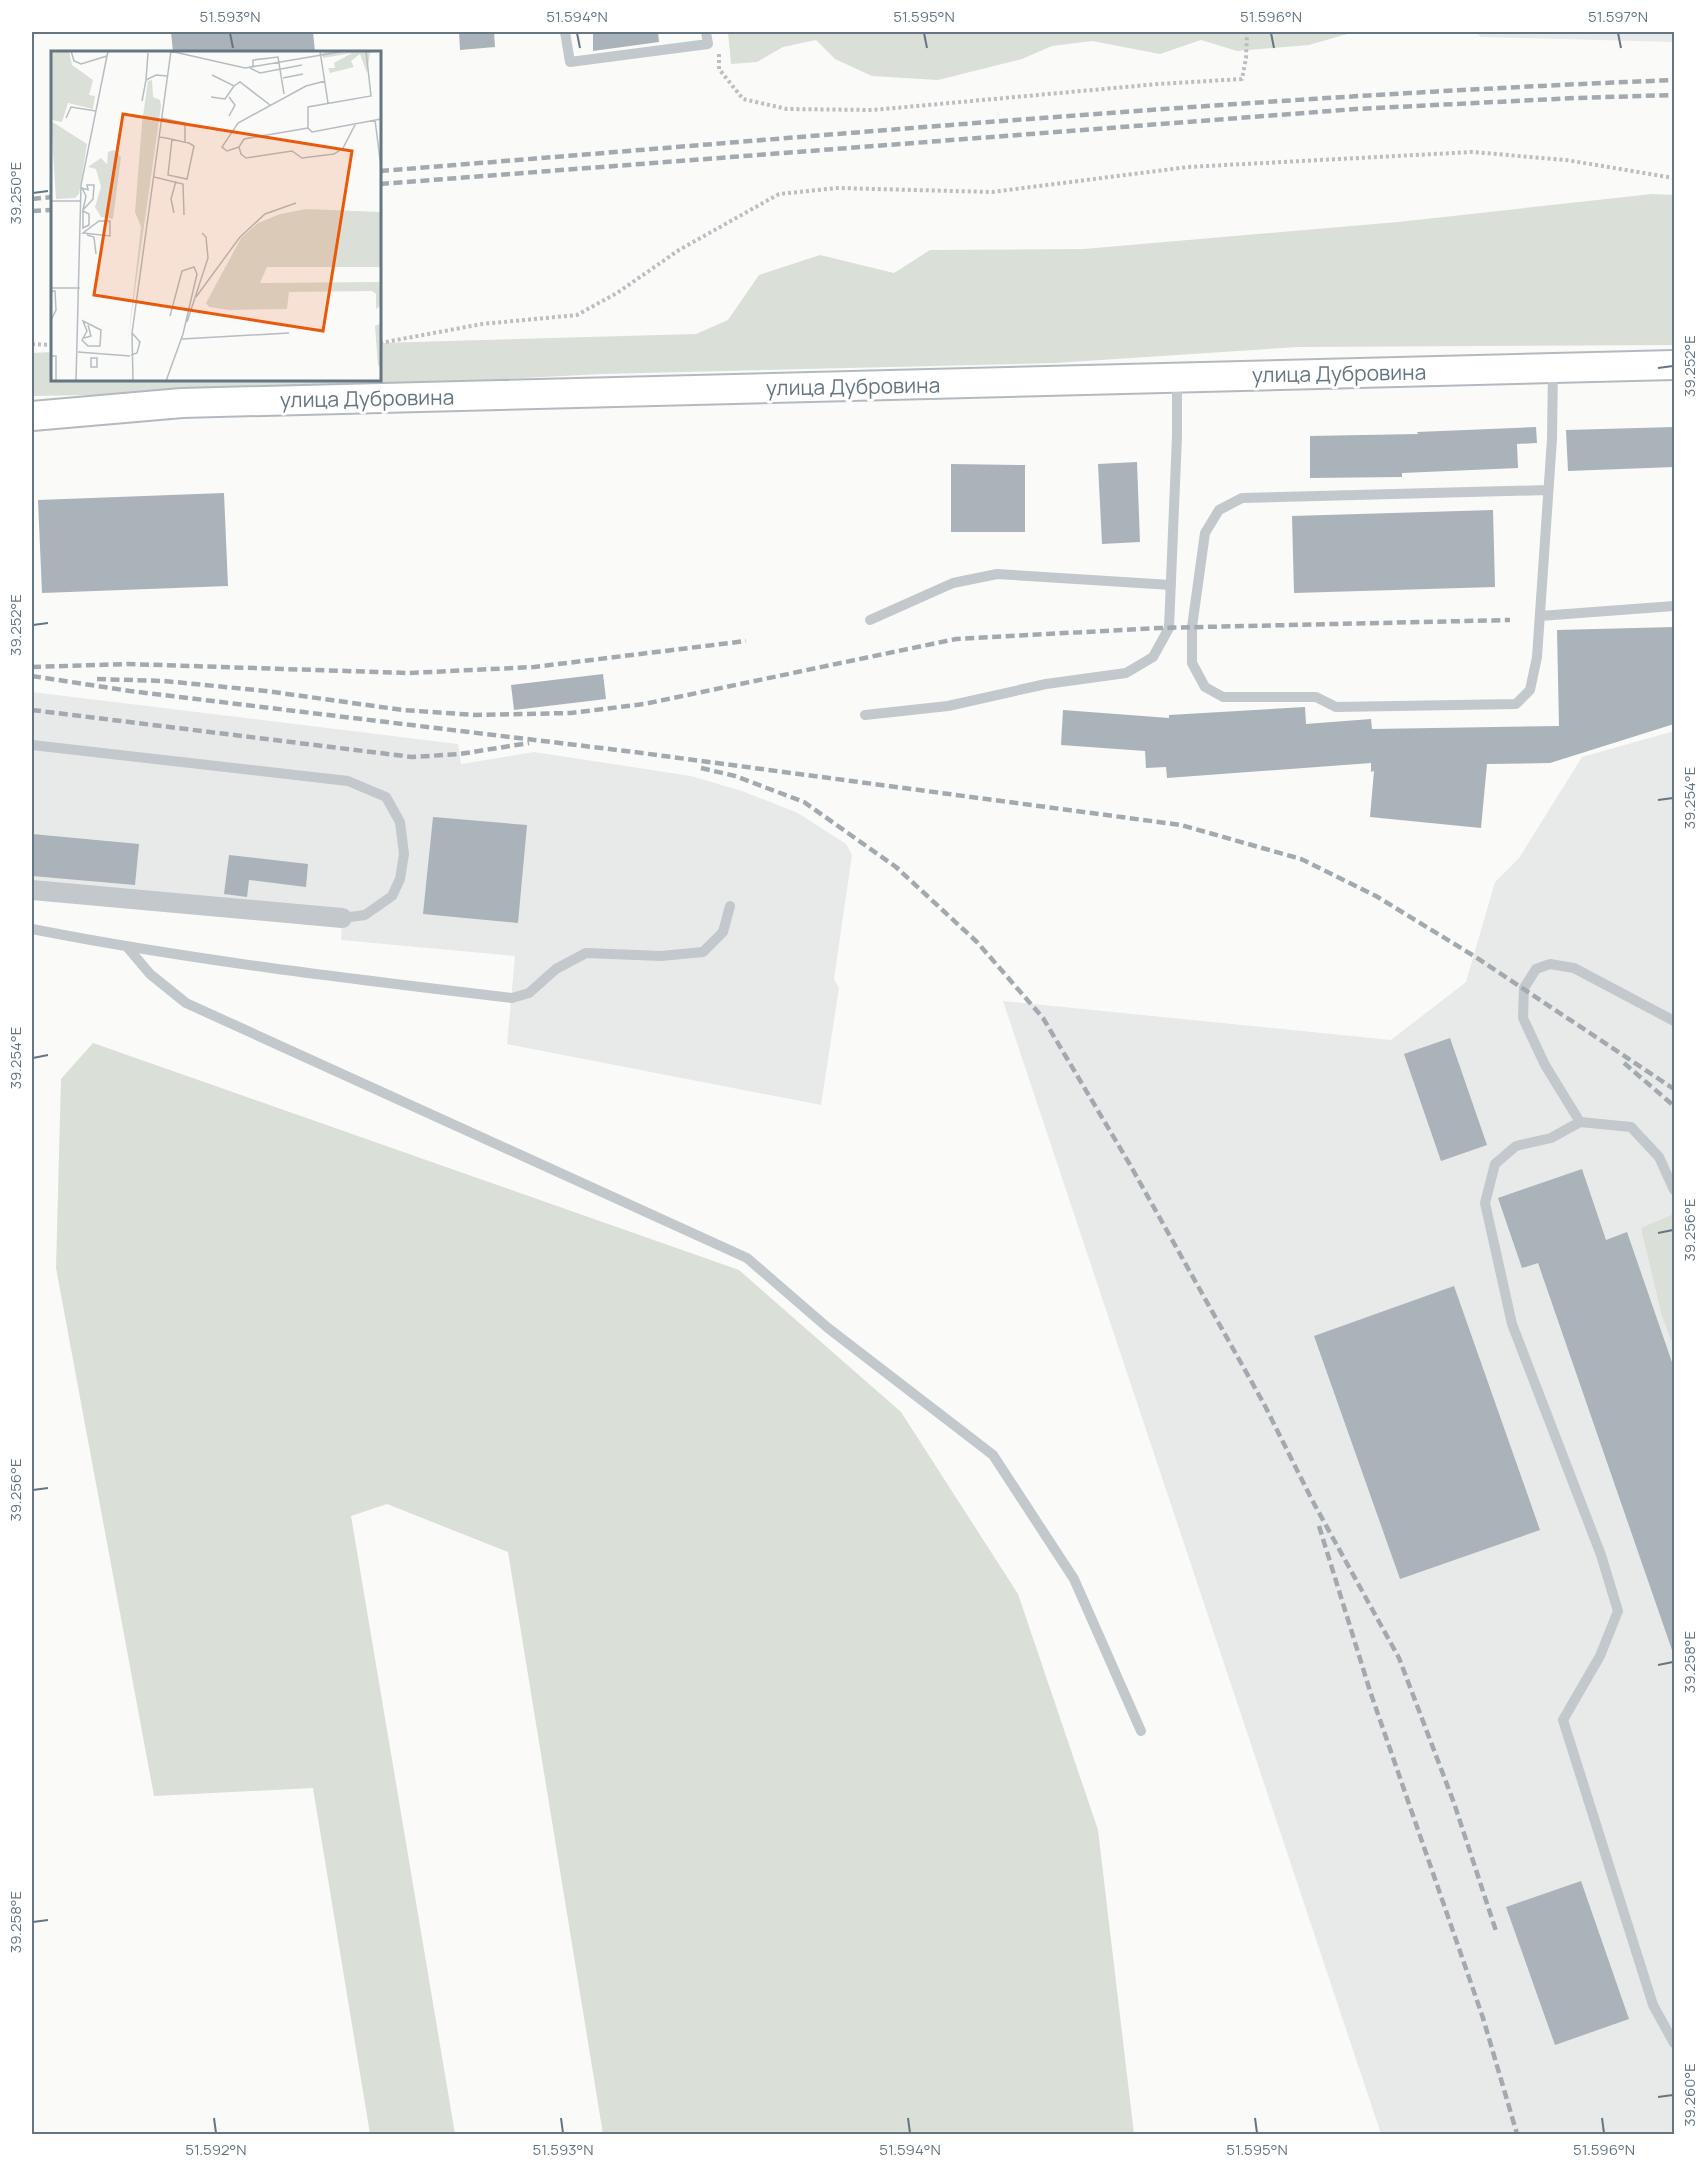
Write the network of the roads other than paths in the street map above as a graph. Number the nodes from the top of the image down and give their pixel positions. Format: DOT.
graph roads {
  1 [pos="565,32"];
  2 [pos="706,32"];
  3 [pos="1674,364"];
  4 [pos="1553,368"];
  5 [pos="1177,377"];
  6 [pos="32,416"];
  7 [pos="1548,490"];
  8 [pos="1171,585"];
  9 [pos="1674,606"];
  10 [pos="1540,616"];
  11 [pos="870,620"];
  12 [pos="865,715"];
  13 [pos="32,745"];
  14 [pos="32,891"];
  15 [pos="730,906"];
  16 [pos="342,918"];
  17 [pos="32,928"];
  18 [pos="128,948"];
  19 [pos="1674,1021"];
  20 [pos="1580,1122"];
  21 [pos="1674,1190"];
  22 [pos="1141,1731"];
  23 [pos="1674,2043"];
  1 -- 2 [label="lane"];
  3 -- 4 [label="main road, улица Дубровина"];
  4 -- 5 [label="main road, улица Дубровина"];
  4 -- 7 [label="lane"];
  5 -- 6 [label="main road, улица Дубровина"];
  5 -- 8 [label="lane"];
  7 -- 10 [label="lane"];
  7 -- 10 [label="lane"];
  8 -- 11 [label="lane"];
  8 -- 12 [label="lane"];
  9 -- 10 [label="lane"];
  13 -- 16 [label="lane"];
  14 -- 16 [label="street"];
  15 -- 18 [label="lane"];
  17 -- 18 [label="lane"];
  18 -- 22 [label="lane"];
  19 -- 20 [label="lane"];
  20 -- 21 [label="lane"];
  20 -- 23 [label="lane"];
}
